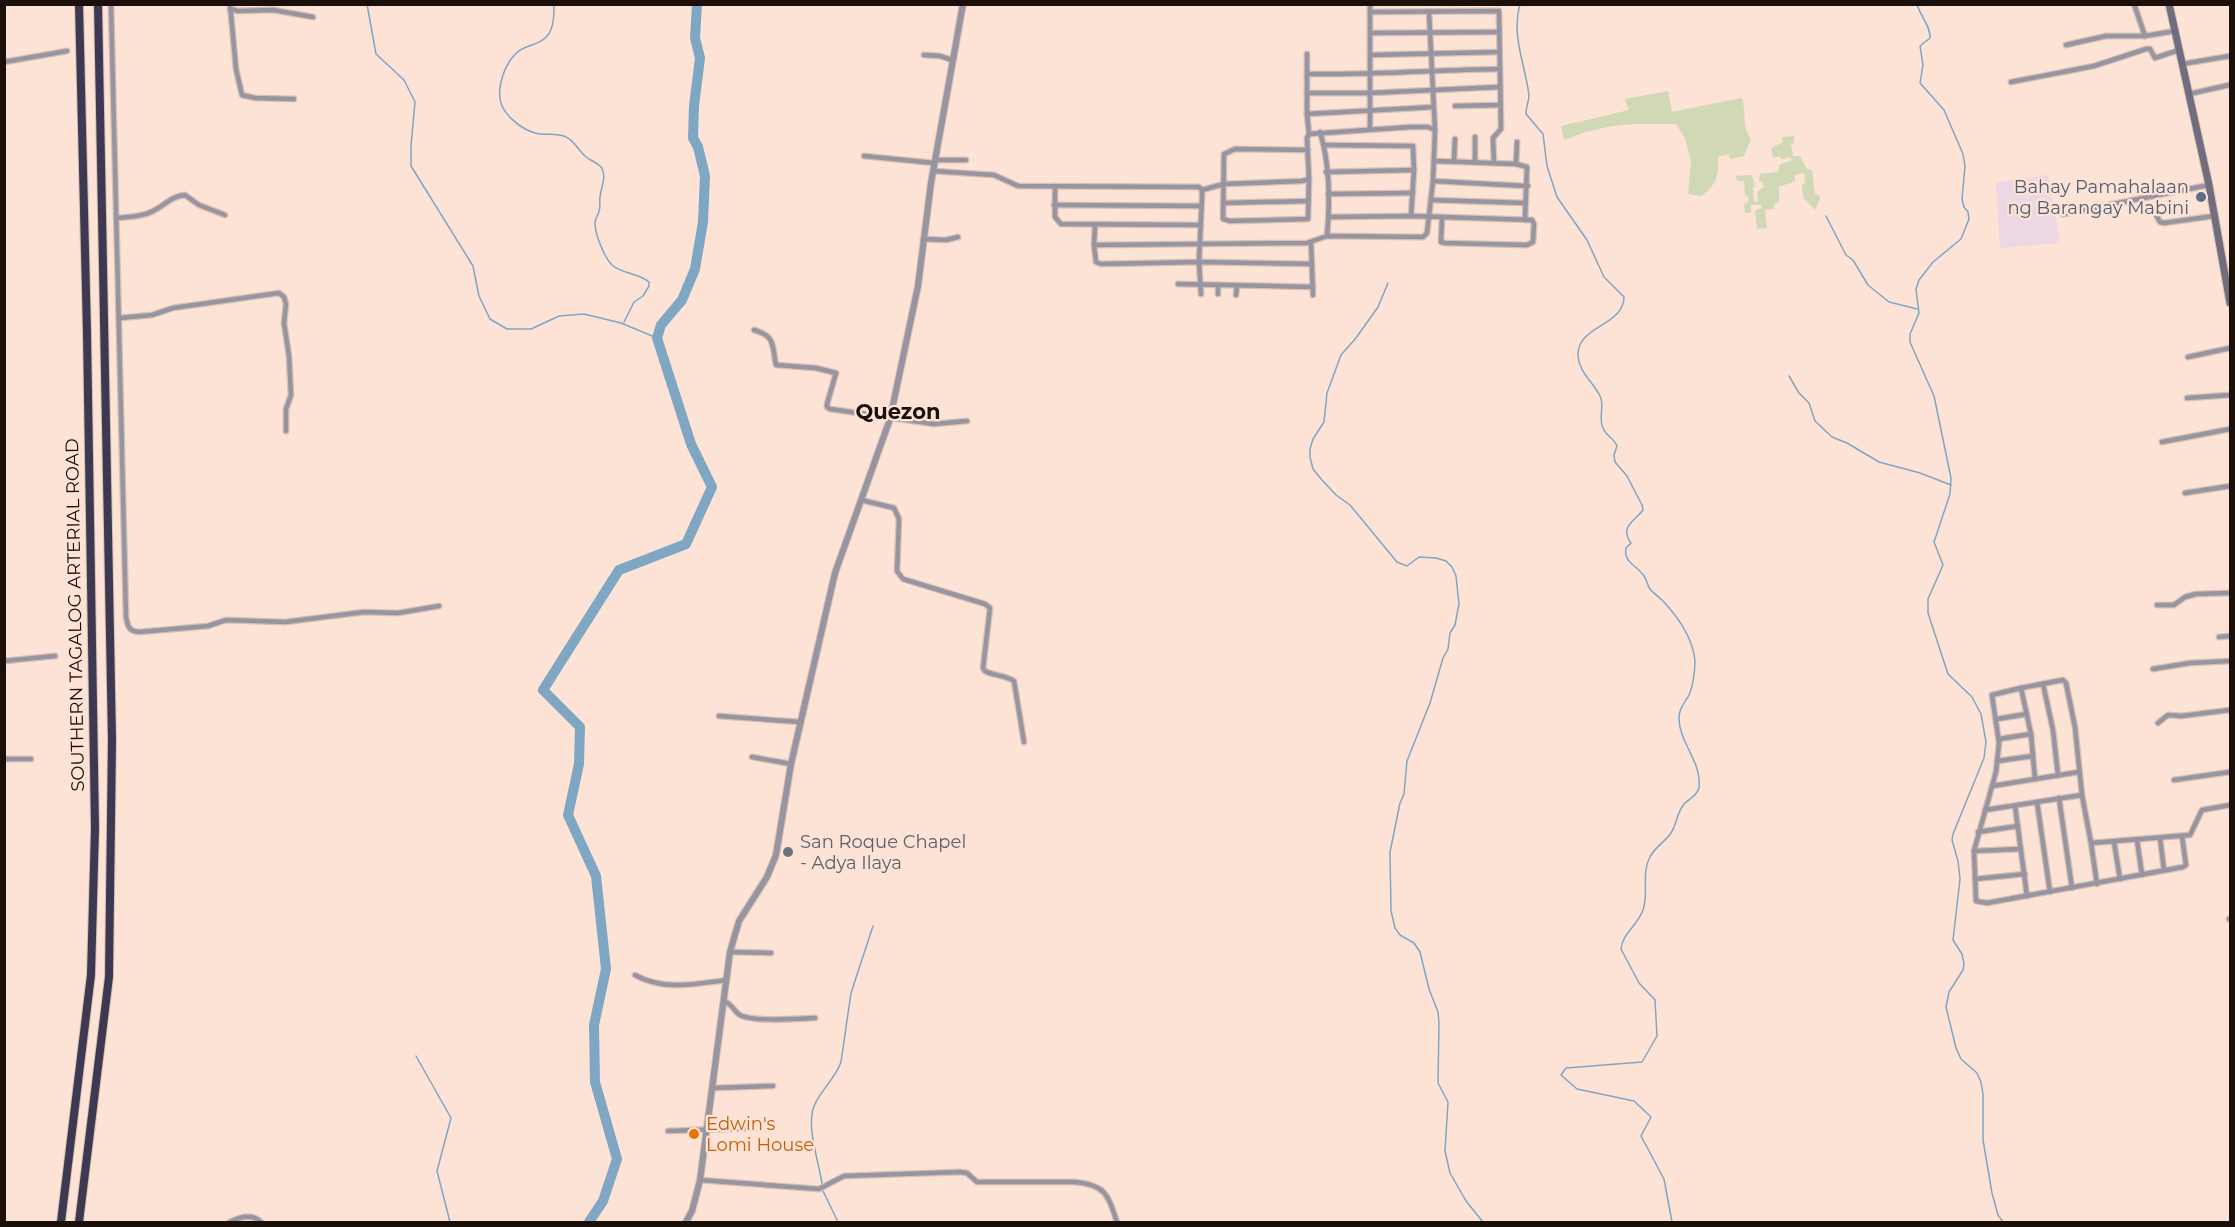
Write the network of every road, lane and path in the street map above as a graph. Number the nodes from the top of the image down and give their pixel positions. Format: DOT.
graph roads {
  1 [pos="79,4"];
  2 [pos="98,4"];
  3 [pos="111,4"];
  4 [pos="963,4"];
  5 [pos="1370,4"];
  6 [pos="1498,4"];
  7 [pos="2134,4"];
  8 [pos="2169,4"];
  9 [pos="230,7"];
  10 [pos="1498,11"];
  11 [pos="1370,12"];
  12 [pos="1429,12"];
  13 [pos="313,17"];
  14 [pos="2175,31"];
  15 [pos="1499,32"];
  16 [pos="1370,33"];
  17 [pos="1430,33"];
  18 [pos="2145,36"];
  19 [pos="2066,45"];
  20 [pos="2179,50"];
  21 [pos="67,51"];
  22 [pos="1499,52"];
  23 [pos="1431,53"];
  24 [pos="1307,54"];
  25 [pos="924,55"];
  26 [pos="1371,55"];
  27 [pos="2230,56"];
  28 [pos="952,60"];
  29 [pos="4,62"];
  30 [pos="2182,64"];
  31 [pos="1499,69"];
  32 [pos="1432,70"];
  33 [pos="1307,75"];
  34 [pos="1370,75"];
  35 [pos="2011,81"];
  36 [pos="2229,85"];
  37 [pos="1499,87"];
  38 [pos="1434,89"];
  39 [pos="1306,93"];
  40 [pos="1370,93"];
  41 [pos="2189,94"];
  42 [pos="294,99"];
  43 [pos="1500,105"];
  44 [pos="1455,106"];
  45 [pos="1434,107"];
  46 [pos="1370,110"];
  47 [pos="1306,114"];
  48 [pos="1370,129"];
  49 [pos="1435,130"];
  50 [pos="1320,132"];
  51 [pos="1309,134"];
  52 [pos="1475,137"];
  53 [pos="1455,139"];
  54 [pos="1517,142"];
  55 [pos="1324,145"];
  56 [pos="1308,150"];
  57 [pos="864,156"];
  58 [pos="966,160"];
  59 [pos="934,161"];
  60 [pos="1434,161"];
  61 [pos="1454,161"];
  62 [pos="1475,162"];
  63 [pos="1494,163"];
  64 [pos="1516,164"];
  65 [pos="1414,170"];
  66 [pos="933,171"];
  67 [pos="1326,172"];
  68 [pos="1309,179"];
  69 [pos="1433,181"];
  70 [pos="1224,184"];
  71 [pos="1054,186"];
  72 [pos="1528,186"];
  73 [pos="2209,186"];
  74 [pos="1202,190"];
  75 [pos="1413,193"];
  76 [pos="1328,194"];
  77 [pos="1431,200"];
  78 [pos="1308,201"];
  79 [pos="1223,203"];
  80 [pos="1526,203"];
  81 [pos="1054,205"];
  82 [pos="1201,206"];
  83 [pos="2155,213"];
  84 [pos="2063,214"];
  85 [pos="225,215"];
  86 [pos="1411,216"];
  87 [pos="1429,216"];
  88 [pos="2214,216"];
  89 [pos="1329,217"];
  90 [pos="117,218"];
  91 [pos="1442,218"];
  92 [pos="1525,220"];
  93 [pos="1095,225"];
  94 [pos="1200,225"];
  95 [pos="1327,236"];
  96 [pos="958,237"];
  97 [pos="922,239"];
  98 [pos="1311,242"];
  99 [pos="1199,243"];
  100 [pos="1094,245"];
  101 [pos="1199,262"];
  102 [pos="1312,264"];
  103 [pos="1178,284"];
  104 [pos="1201,285"];
  105 [pos="1218,285"];
  106 [pos="1236,286"];
  107 [pos="1255,286"];
  108 [pos="1276,286"];
  109 [pos="1294,287"];
  110 [pos="1313,287"];
  111 [pos="1201,294"];
  112 [pos="1218,294"];
  113 [pos="1236,295"];
  114 [pos="1255,295"];
  115 [pos="1276,295"];
  116 [pos="1295,295"];
  117 [pos="1313,295"];
  118 [pos="2230,303"];
  119 [pos="120,318"];
  120 [pos="754,330"];
  121 [pos="2230,348"];
  122 [pos="2188,357"];
  123 [pos="2230,394"];
  124 [pos="2187,398"];
  125 [pos="890,419"];
  126 [pos="967,421"];
  127 [pos="2230,429"];
  128 [pos="286,431"];
  129 [pos="2162,442"];
  130 [pos="2230,486"];
  131 [pos="2185,493"];
  132 [pos="861,500"];
  133 [pos="2230,593"];
  134 [pos="2157,604"];
  135 [pos="439,606"];
  136 [pos="2230,636"];
  137 [pos="2219,638"];
  138 [pos="55,656"];
  139 [pos="4,661"];
  140 [pos="2230,661"];
  141 [pos="2153,669"];
  142 [pos="2064,675"];
  143 [pos="2065,682"];
  144 [pos="2043,684"];
  145 [pos="2021,688"];
  146 [pos="2230,710"];
  147 [pos="2026,714"];
  148 [pos="719,716"];
  149 [pos="1997,719"];
  150 [pos="800,722"];
  151 [pos="2158,723"];
  152 [pos="2031,734"];
  153 [pos="1999,739"];
  154 [pos="1024,742"];
  155 [pos="2033,756"];
  156 [pos="752,757"];
  157 [pos="4,759"];
  158 [pos="31,759"];
  159 [pos="1997,761"];
  160 [pos="791,764"];
  161 [pos="2079,772"];
  162 [pos="2230,772"];
  163 [pos="2058,775"];
  164 [pos="2035,779"];
  165 [pos="2174,780"];
  166 [pos="1992,786"];
  167 [pos="2082,795"];
  168 [pos="2059,798"];
  169 [pos="2037,802"];
  170 [pos="2230,805"];
  171 [pos="2014,806"];
  172 [pos="1985,810"];
  173 [pos="2018,826"];
  174 [pos="1978,832"];
  175 [pos="2182,836"];
  176 [pos="2160,838"];
  177 [pos="2137,840"];
  178 [pos="2114,842"];
  179 [pos="2091,843"];
  180 [pos="2021,849"];
  181 [pos="1974,851"];
  182 [pos="2164,870"];
  183 [pos="2025,874"];
  184 [pos="2142,875"];
  185 [pos="1975,879"];
  186 [pos="2120,879"];
  187 [pos="2097,884"];
  188 [pos="2072,888"];
  189 [pos="2050,892"];
  190 [pos="2028,896"];
  191 [pos="730,952"];
  192 [pos="771,953"];
  193 [pos="635,975"];
  194 [pos="727,980"];
  195 [pos="724,1001"];
  196 [pos="815,1018"];
  197 [pos="773,1086"];
  198 [pos="713,1088"];
  199 [pos="708,1128"];
  200 [pos="752,1128"];
  201 [pos="668,1131"];
  202 [pos="700,1180"];
  203 [pos="61,1222"];
  204 [pos="79,1222"];
  205 [pos="230,1222"];
  206 [pos="261,1222"];
  207 [pos="686,1222"];
  208 [pos="1117,1222"];
  1 -- 203 [label="highway, SOUTHERN TAGALOG ARTERIAL ROAD"];
  2 -- 204 [label="highway, SOUTHERN TAGALOG ARTERIAL ROAD"];
  3 -- 90 [label="street"];
  4 -- 28 [label="street"];
  5 -- 11 [label="street"];
  6 -- 10 [label="street"];
  7 -- 18 [label="street"];
  8 -- 14 [label="main road"];
  9 -- 13 [label="street"];
  9 -- 42 [label="street"];
  10 -- 12 [label="street"];
  10 -- 15 [label="street"];
  11 -- 12 [label="street"];
  11 -- 16 [label="street"];
  12 -- 17 [label="street"];
  14 -- 18 [label="street"];
  14 -- 20 [label="main road"];
  15 -- 17 [label="street"];
  15 -- 22 [label="street"];
  16 -- 17 [label="street"];
  16 -- 26 [label="street"];
  17 -- 23 [label="street"];
  18 -- 19 [label="street"];
  20 -- 30 [label="main road"];
  20 -- 35 [label="street"];
  21 -- 29 [label="street"];
  22 -- 23 [label="street"];
  22 -- 31 [label="street"];
  23 -- 26 [label="street"];
  23 -- 32 [label="street"];
  24 -- 33 [label="street"];
  25 -- 28 [label="street"];
  26 -- 34 [label="street"];
  27 -- 30 [label="street"];
  28 -- 59 [label="street"];
  30 -- 41 [label="main road"];
  31 -- 32 [label="street"];
  31 -- 37 [label="street"];
  32 -- 34 [label="street"];
  32 -- 38 [label="street"];
  33 -- 34 [label="street"];
  33 -- 39 [label="street"];
  34 -- 40 [label="street"];
  36 -- 41 [label="street"];
  37 -- 38 [label="street"];
  37 -- 43 [label="street"];
  38 -- 40 [label="street"];
  38 -- 45 [label="street"];
  39 -- 40 [label="street"];
  39 -- 47 [label="street"];
  40 -- 46 [label="street"];
  41 -- 73 [label="main road"];
  43 -- 44 [label="street"];
  43 -- 63 [label="street"];
  45 -- 46 [label="street"];
  45 -- 49 [label="street"];
  46 -- 47 [label="street"];
  46 -- 48 [label="street"];
  47 -- 51 [label="street"];
  48 -- 49 [label="street"];
  48 -- 50 [label="street"];
  49 -- 60 [label="street"];
  50 -- 51 [label="street"];
  50 -- 55 [label="street"];
  51 -- 56 [label="street"];
  52 -- 62 [label="street"];
  53 -- 61 [label="street"];
  54 -- 64 [label="street"];
  55 -- 65 [label="street"];
  55 -- 67 [label="street"];
  56 -- 68 [label="street"];
  56 -- 70 [label="street"];
  57 -- 59 [label="street"];
  58 -- 59 [label="street"];
  59 -- 66 [label="street"];
  60 -- 61 [label="street"];
  60 -- 69 [label="street"];
  61 -- 62 [label="street"];
  62 -- 63 [label="street"];
  63 -- 64 [label="street"];
  64 -- 72 [label="street"];
  65 -- 67 [label="street"];
  65 -- 75 [label="street"];
  66 -- 71 [label="street"];
  66 -- 97 [label="street"];
  67 -- 76 [label="street"];
  68 -- 70 [label="street"];
  68 -- 78 [label="street"];
  69 -- 72 [label="street"];
  69 -- 77 [label="street"];
  70 -- 74 [label="street"];
  70 -- 79 [label="street"];
  71 -- 74 [label="street"];
  71 -- 81 [label="street"];
  72 -- 80 [label="street"];
  73 -- 84 [label="street"];
  73 -- 88 [label="main road"];
  74 -- 82 [label="street"];
  75 -- 76 [label="street"];
  75 -- 86 [label="street"];
  76 -- 89 [label="street"];
  77 -- 80 [label="street"];
  77 -- 87 [label="street"];
  78 -- 79 [label="street"];
  78 -- 79 [label="street"];
  80 -- 92 [label="street"];
  81 -- 82 [label="street"];
  81 -- 93 [label="street"];
  82 -- 94 [label="street"];
  83 -- 88 [label="street"];
  85 -- 90 [label="street"];
  86 -- 87 [label="street"];
  86 -- 89 [label="street"];
  87 -- 91 [label="street"];
  87 -- 95 [label="street"];
  88 -- 118 [label="main road"];
  89 -- 95 [label="street"];
  90 -- 119 [label="street"];
  91 -- 92 [label="street"];
  91 -- 92 [label="street"];
  93 -- 94 [label="street"];
  93 -- 100 [label="street"];
  94 -- 99 [label="street"];
  95 -- 98 [label="street"];
  96 -- 97 [label="street"];
  97 -- 125 [label="street"];
  98 -- 99 [label="street"];
  98 -- 102 [label="street"];
  99 -- 100 [label="street"];
  99 -- 101 [label="street"];
  100 -- 101 [label="street"];
  101 -- 102 [label="street"];
  101 -- 104 [label="street"];
  102 -- 110 [label="street"];
  103 -- 104 [label="street"];
  104 -- 105 [label="street"];
  104 -- 111 [label="street"];
  105 -- 106 [label="street"];
  105 -- 112 [label="street"];
  106 -- 107 [label="street"];
  106 -- 113 [label="street"];
  107 -- 108 [label="street"];
  107 -- 114 [label="street"];
  108 -- 109 [label="street"];
  108 -- 115 [label="street"];
  109 -- 110 [label="street"];
  109 -- 116 [label="street"];
  110 -- 117 [label="street"];
  119 -- 128 [label="street"];
  119 -- 135 [label="street"];
  120 -- 125 [label="street"];
  121 -- 122 [label="street"];
  123 -- 124 [label="street"];
  125 -- 126 [label="street"];
  125 -- 132 [label="street"];
  127 -- 129 [label="street"];
  130 -- 131 [label="street"];
  132 -- 150 [label="street"];
  132 -- 154 [label="street"];
  133 -- 134 [label="street"];
  136 -- 137 [label="street"];
  138 -- 139 [label="street"];
  140 -- 141 [label="street"];
  142 -- 143 [label="street"];
  143 -- 144 [label="street"];
  143 -- 161 [label="street"];
  144 -- 145 [label="street"];
  144 -- 163 [label="street"];
  145 -- 147 [label="street"];
  145 -- 149 [label="street"];
  146 -- 151 [label="street"];
  147 -- 149 [label="street"];
  147 -- 152 [label="street"];
  148 -- 150 [label="street"];
  149 -- 153 [label="street"];
  150 -- 160 [label="street"];
  152 -- 153 [label="street"];
  152 -- 155 [label="street"];
  153 -- 159 [label="street"];
  155 -- 159 [label="street"];
  155 -- 164 [label="street"];
  156 -- 160 [label="street"];
  157 -- 158 [label="street"];
  159 -- 166 [label="street"];
  160 -- 191 [label="street"];
  161 -- 163 [label="street"];
  161 -- 167 [label="street"];
  162 -- 165 [label="street"];
  163 -- 164 [label="street"];
  164 -- 166 [label="street"];
  166 -- 172 [label="street"];
  167 -- 168 [label="street"];
  167 -- 179 [label="street"];
  168 -- 169 [label="street"];
  168 -- 188 [label="street"];
  169 -- 171 [label="street"];
  169 -- 189 [label="street"];
  170 -- 175 [label="street"];
  171 -- 172 [label="street"];
  171 -- 173 [label="street"];
  172 -- 174 [label="street"];
  173 -- 174 [label="street"];
  173 -- 180 [label="street"];
  174 -- 181 [label="street"];
  175 -- 176 [label="street"];
  175 -- 182 [label="street"];
  176 -- 177 [label="street"];
  176 -- 182 [label="street"];
  177 -- 178 [label="street"];
  177 -- 184 [label="street"];
  178 -- 179 [label="street"];
  178 -- 186 [label="street"];
  179 -- 187 [label="street"];
  180 -- 181 [label="street"];
  180 -- 183 [label="street"];
  181 -- 185 [label="street"];
  182 -- 184 [label="street"];
  183 -- 185 [label="street"];
  183 -- 190 [label="street"];
  184 -- 186 [label="street"];
  185 -- 190 [label="street"];
  186 -- 187 [label="street"];
  187 -- 188 [label="street"];
  188 -- 189 [label="street"];
  189 -- 190 [label="street"];
  191 -- 192 [label="street"];
  191 -- 194 [label="street"];
  193 -- 194 [label="street"];
  194 -- 195 [label="street"];
  195 -- 196 [label="street"];
  195 -- 198 [label="street"];
  197 -- 198 [label="street"];
  198 -- 199 [label="street"];
  199 -- 200 [label="street"];
  199 -- 201 [label="street"];
  199 -- 202 [label="street"];
  202 -- 207 [label="street"];
  202 -- 208 [label="street"];
  205 -- 206 [label="street"];
}
